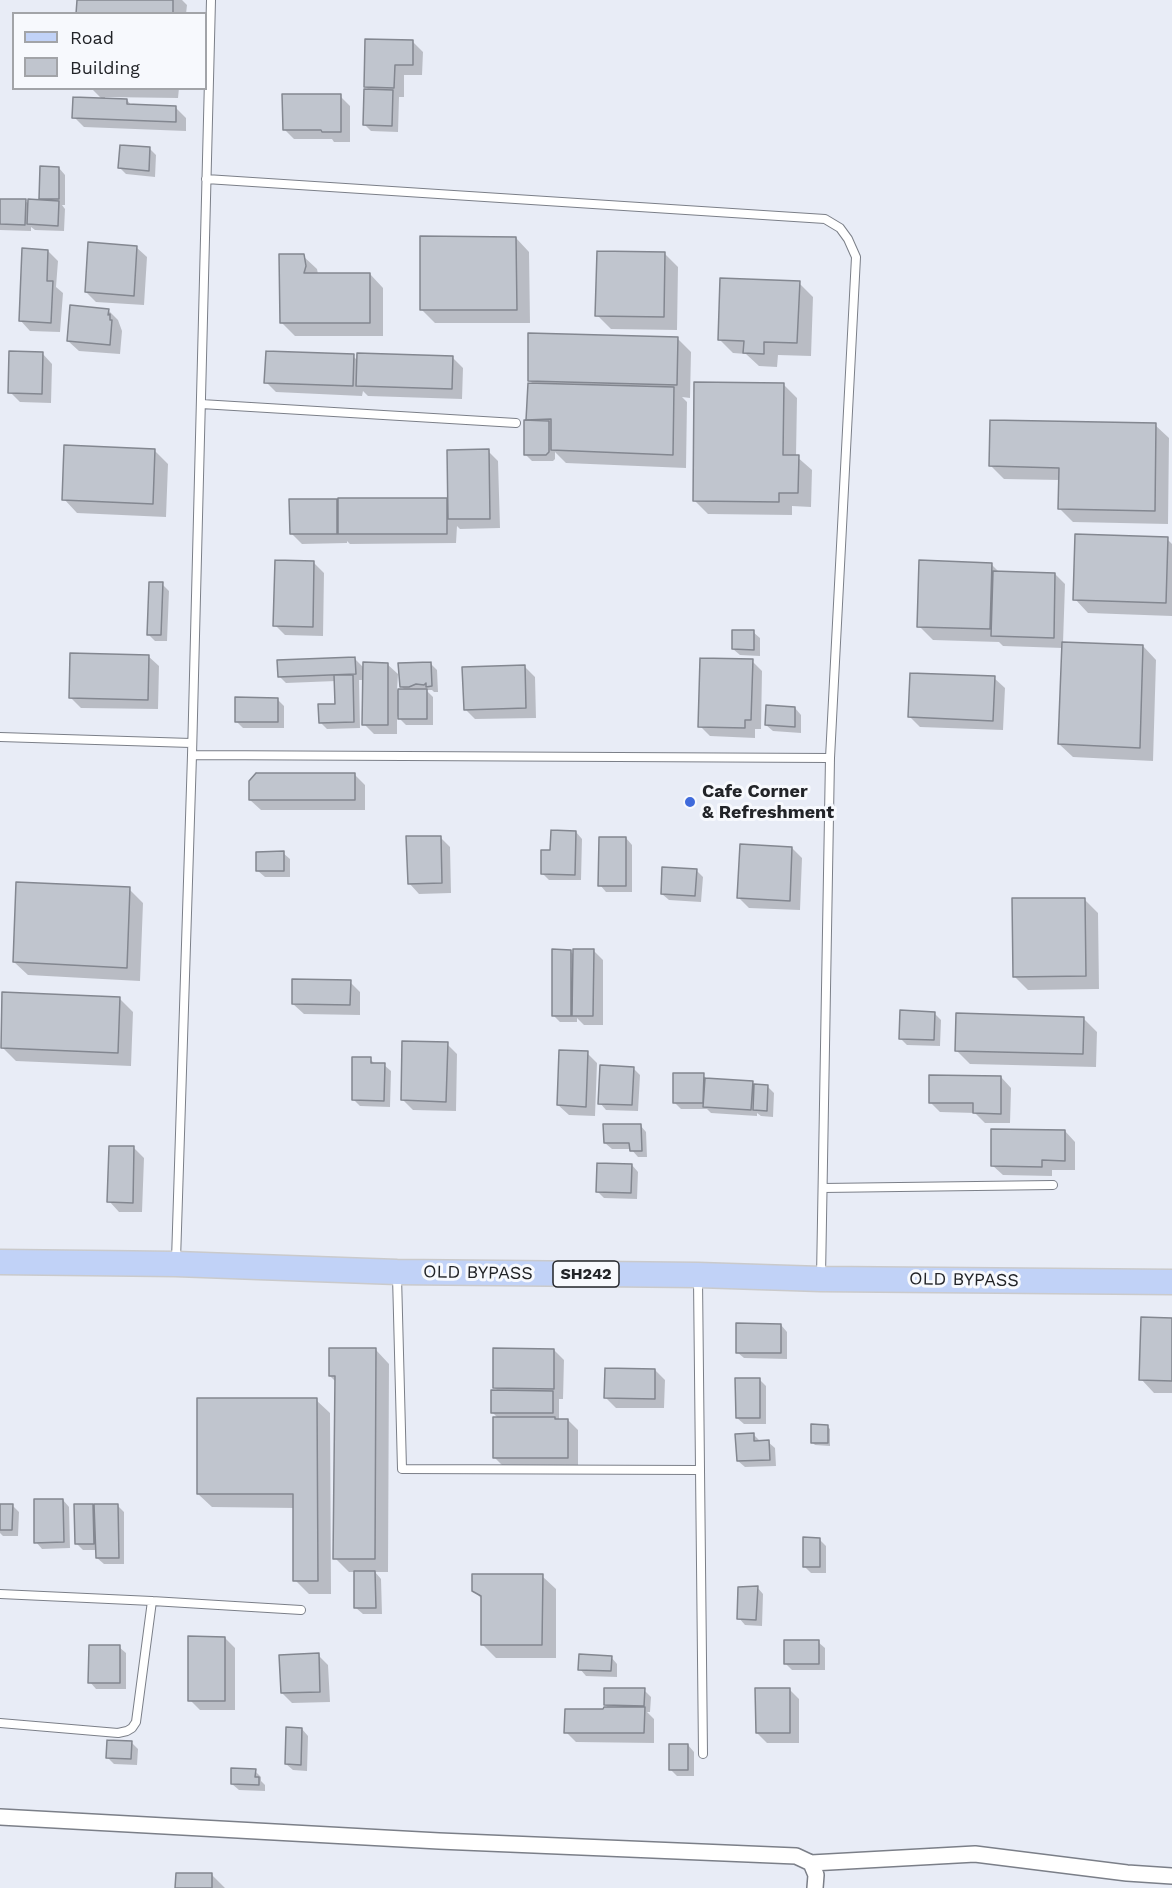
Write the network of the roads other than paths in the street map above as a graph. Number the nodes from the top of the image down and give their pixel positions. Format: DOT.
graph roads {
  1 [pos="211,0"];
  2 [pos="206,179"];
  3 [pos="201,404"];
  4 [pos="516,423"];
  5 [pos="0,737"];
  6 [pos="191,743"];
  7 [pos="192,755"];
  8 [pos="830,758"];
  9 [pos="1053,1185"];
  10 [pos="823,1188"];
  11 [pos="0,1262"];
  12 [pos="176,1264"];
  13 [pos="397,1272"];
  14 [pos="698,1275"];
  15 [pos="821,1279"];
  16 [pos="1172,1282"];
  17 [pos="699,1470"];
  18 [pos="0,1594"];
  19 [pos="152,1601"];
  20 [pos="301,1610"];
  21 [pos="0,1724"];
  22 [pos="704,1754"];
  23 [pos="0,1817"];
  24 [pos="811,1863"];
  25 [pos="1172,1876"];
  26 [pos="815,1888"];
  1 -- 2 [label="lane"];
  2 -- 3 [label="lane"];
  2 -- 8 [label="lane"];
  3 -- 4 [label="lane"];
  3 -- 6 [label="lane"];
  5 -- 6 [label="lane"];
  6 -- 7 [label="lane"];
  7 -- 8 [label="lane"];
  7 -- 12 [label="lane"];
  8 -- 10 [label="lane"];
  9 -- 10 [label="lane"];
  10 -- 15 [label="lane"];
  11 -- 12 [label="main road, OLD BYPASS / SH242"];
  12 -- 13 [label="main road, OLD BYPASS / SH242"];
  13 -- 14 [label="main road, OLD BYPASS / SH242"];
  13 -- 17 [label="lane"];
  14 -- 15 [label="main road, OLD BYPASS / SH242"];
  14 -- 17 [label="lane"];
  15 -- 16 [label="main road, OLD BYPASS / SH242"];
  17 -- 22 [label="lane"];
  18 -- 19 [label="lane"];
  19 -- 20 [label="lane"];
  19 -- 21 [label="lane"];
  23 -- 24 [label="street"];
  24 -- 25 [label="street"];
  24 -- 26 [label="street"];
}
